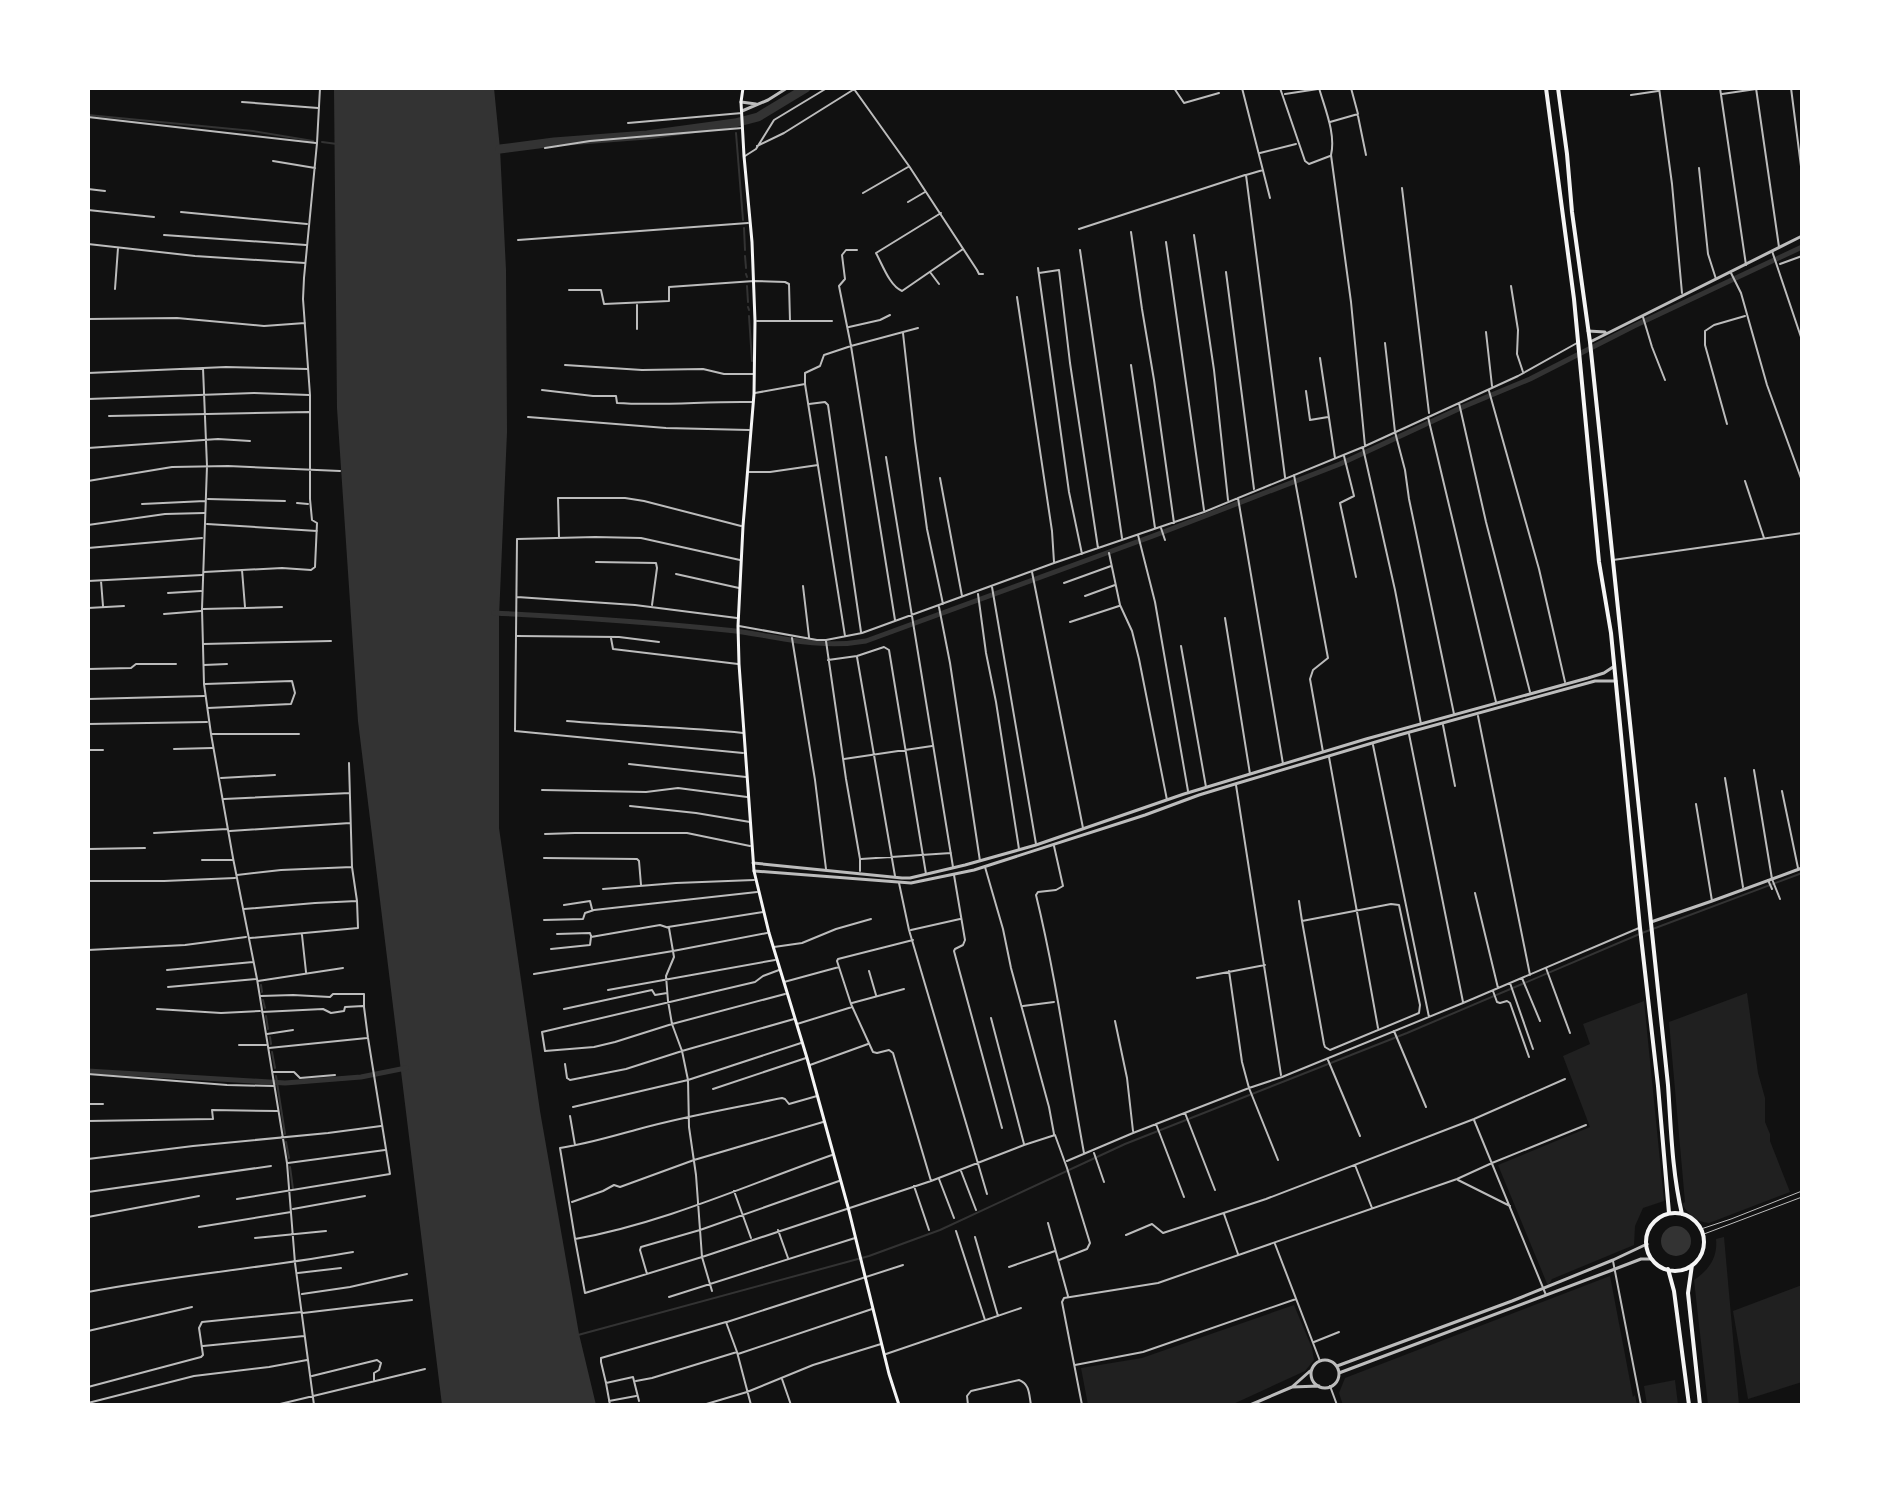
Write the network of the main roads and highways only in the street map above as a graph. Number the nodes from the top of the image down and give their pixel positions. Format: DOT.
graph roads {
  1 [pos="743,88"];
  2 [pos="1546,88"];
  3 [pos="1558,88"];
  4 [pos="1566,152"];
  5 [pos="1554,153"];
  6 [pos="1607,518"];
  7 [pos="1595,519"];
  8 [pos="1647,882"];
  9 [pos="1636,883"];
  10 [pos="1669,1213"];
  11 [pos="1682,1214"];
  12 [pos="1692,1265"];
  13 [pos="1668,1269"];
  14 [pos="899,1405"];
  15 [pos="1689,1405"];
  16 [pos="1700,1405"];
  1 -- 14 [label="main road"];
  2 -- 5 [label="highway"];
  3 -- 4 [label="highway"];
  4 -- 5 [label="highway"];
  4 -- 6 [label="highway"];
  5 -- 7 [label="highway"];
  6 -- 7 [label="highway"];
  6 -- 8 [label="highway"];
  7 -- 9 [label="highway"];
  8 -- 9 [label="highway"];
  8 -- 11 [label="highway"];
  9 -- 10 [label="highway"];
  10 -- 11 [label="highway"];
  10 -- 13 [label="highway"];
  11 -- 12 [label="highway"];
  12 -- 13 [label="highway"];
  12 -- 16 [label="highway"];
  13 -- 15 [label="highway"];
}
